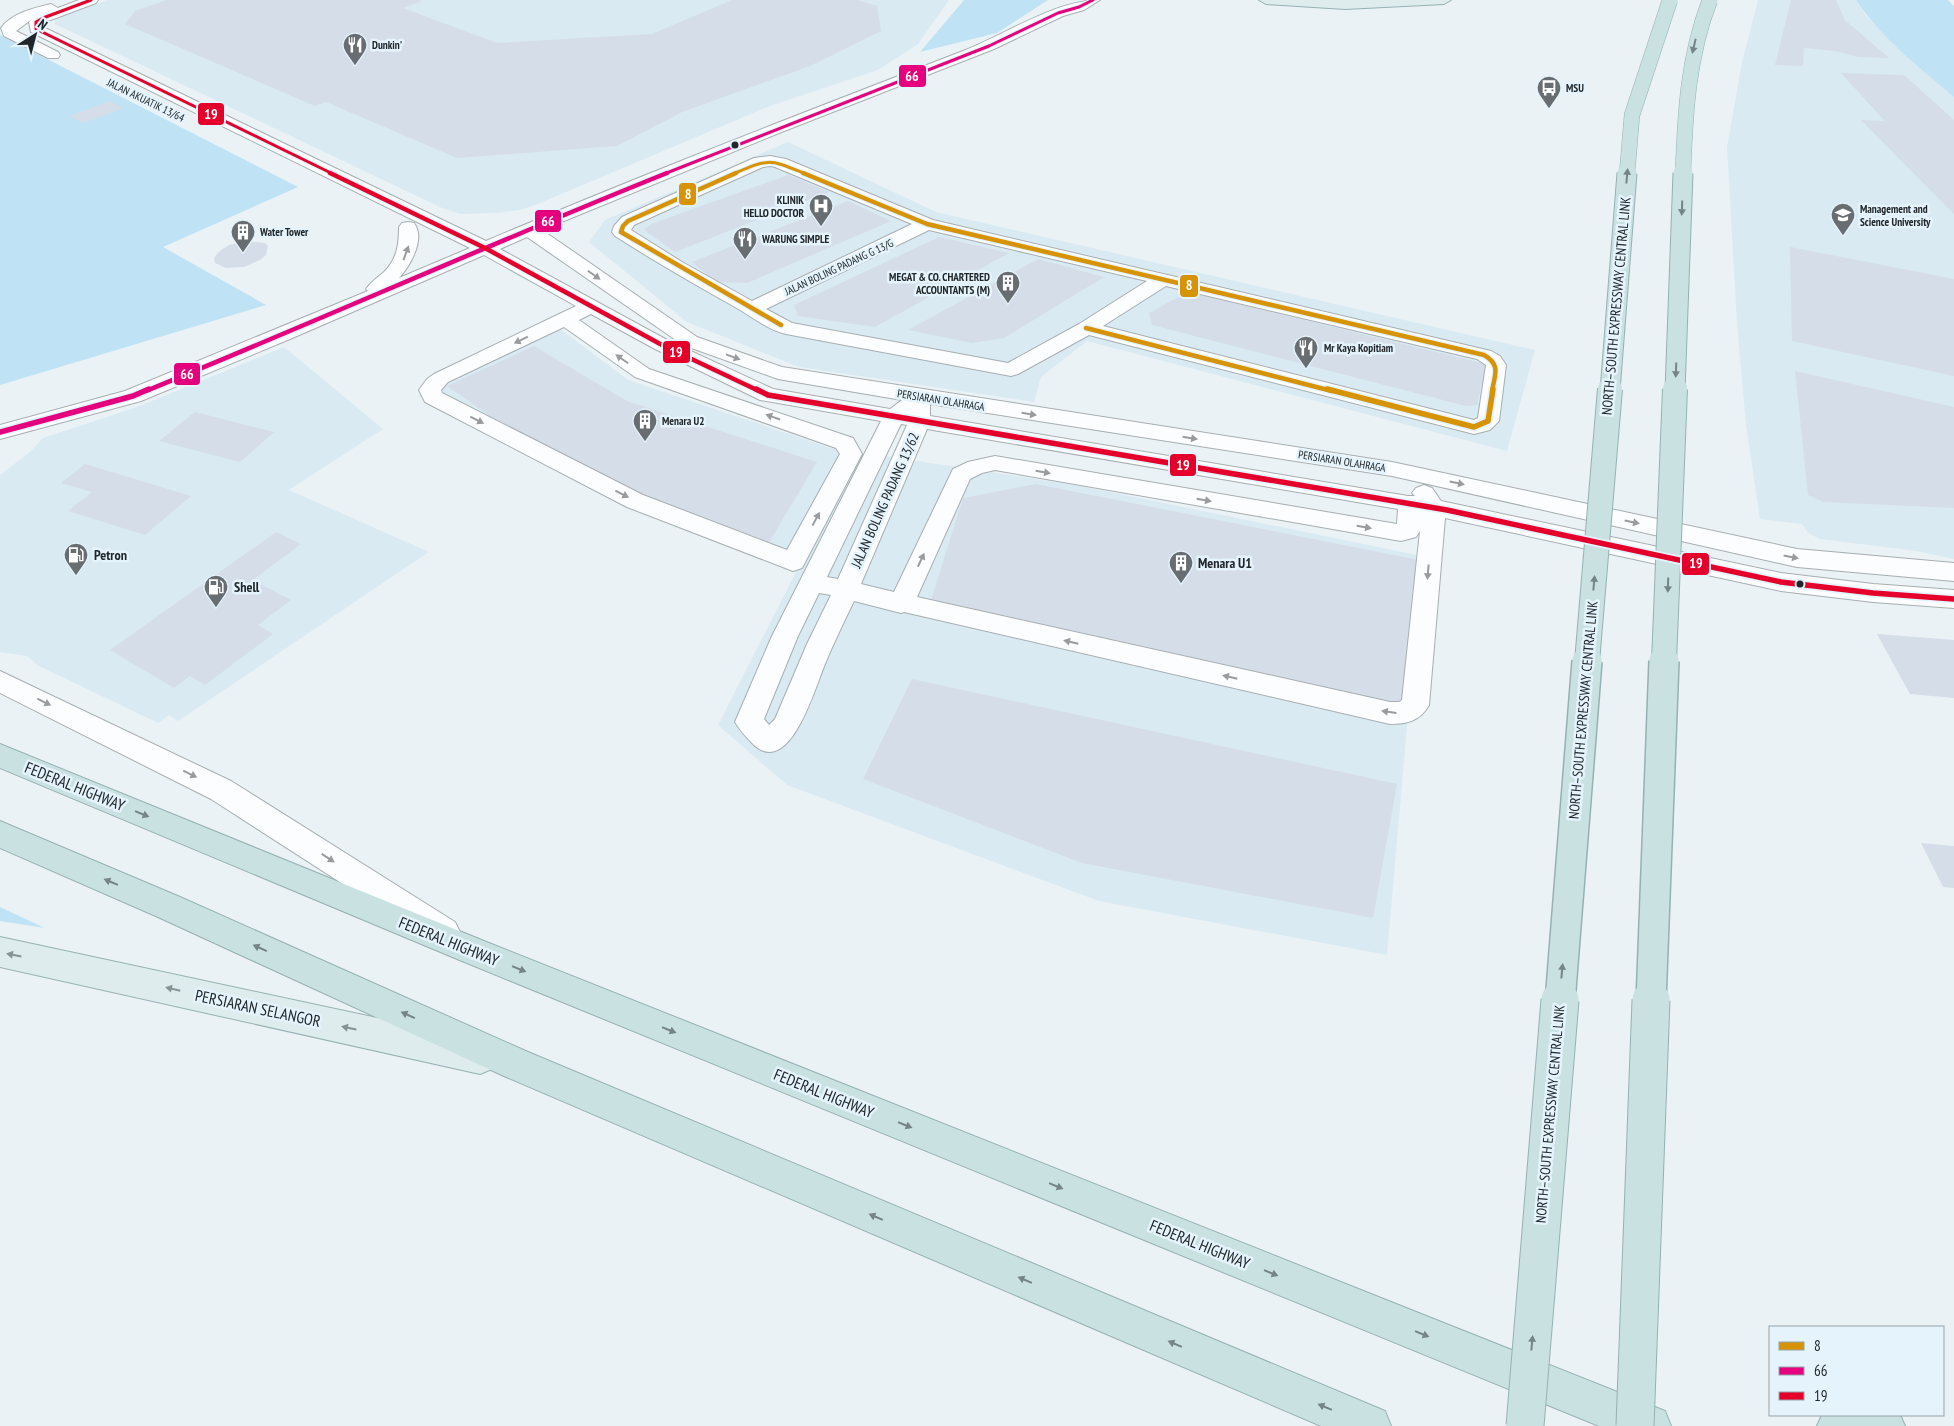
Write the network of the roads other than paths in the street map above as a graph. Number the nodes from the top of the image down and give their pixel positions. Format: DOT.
graph roads {
  1 [pos="81,0"];
  2 [pos="91,0"];
  3 [pos="1071,0"];
  4 [pos="1093,0"];
  5 [pos="1266,0"];
  6 [pos="1444,0"];
  7 [pos="1670,0"];
  8 [pos="1710,0"];
  9 [pos="1058,13"];
  10 [pos="70,64"];
  11 [pos="168,111"];
  12 [pos="576,209"];
  13 [pos="426,218"];
  14 [pos="927,224"];
  15 [pos="535,226"];
  16 [pos="408,227"];
  17 [pos="554,247"];
  18 [pos="485,248"];
  19 [pos="466,256"];
  20 [pos="513,262"];
  21 [pos="1162,280"];
  22 [pos="373,296"];
  23 [pos="592,306"];
  24 [pos="750,309"];
  25 [pos="564,318"];
  26 [pos="1086,328"];
  27 [pos="1003,389"];
  28 [pos="920,396"];
  29 [pos="822,405"];
  30 [pos="894,417"];
  31 [pos="919,422"];
  32 [pos="0,432"];
  33 [pos="876,458"];
  34 [pos="1392,469"];
  35 [pos="1410,503"];
  36 [pos="1434,508"];
  37 [pos="1954,572"];
  38 [pos="811,582"];
  39 [pos="846,590"];
  40 [pos="1954,599"];
  41 [pos="900,604"];
  42 [pos="785,636"];
  43 [pos="820,644"];
  44 [pos="0,681"];
  45 [pos="0,756"];
  46 [pos="0,834"];
  47 [pos="473,951"];
  48 [pos="0,952"];
  49 [pos="516,1064"];
  50 [pos="1370,1426"];
  51 [pos="1525,1426"];
  52 [pos="1635,1426"];
  53 [pos="1650,1426"];
  54 [pos="1838,1426"];
  55 [pos="1884,1426"];
  1 -- 10 [label="street"];
  2 -- 13 [label="street, JALAN AKUATIK 13/64"];
  3 -- 9 [label="street"];
  4 -- 9 [label="street"];
  5 -- 6 [label="main road"];
  51 -- 7 [label="highway, NORTH–SOUTH EXPRESSWAY CENTRAL LINK, one-way, bridge"];
  8 -- 52 [label="highway, one-way, bridge"];
  9 -- 12 [label="street"];
  11 -- 16 [label="street, JALAN AKUATIK 13/64"];
  12 -- 15 [label="street"];
  12 -- 17 [label="street"];
  13 -- 15 [label="street"];
  13 -- 18 [label="street, JALAN AKUATIK 13/64"];
  14 -- 21 [label="street"];
  14 -- 24 [label="street, JALAN BOLING PADANG G 13/G"];
  14 -- 24 [label="street"];
  15 -- 17 [label="street, PERSIARAN OLAHRAGA"];
  15 -- 18 [label="street"];
  16 -- 19 [label="street, JALAN AKUATIK 13/64"];
  22 -- 16 [label="street, one-way"];
  17 -- 28 [label="street, PERSIARAN OLAHRAGA, one-way"];
  18 -- 19 [label="street"];
  18 -- 20 [label="street, PERSIARAN OLAHRAGA"];
  19 -- 22 [label="street"];
  20 -- 22 [label="street"];
  20 -- 23 [label="street, PERSIARAN OLAHRAGA"];
  21 -- 26 [label="street"];
  21 -- 26 [label="street"];
  22 -- 32 [label="street"];
  23 -- 25 [label="street"];
  23 -- 29 [label="street, PERSIARAN OLAHRAGA"];
  24 -- 27 [label="street"];
  25 -- 25 [label="street, one-way"];
  26 -- 27 [label="street"];
  27 -- 28 [label="street, PERSIARAN OLAHRAGA"];
  27 -- 34 [label="street, PERSIARAN OLAHRAGA, one-way"];
  28 -- 30 [label="street, JALAN BOLING PADANG 13/62"];
  28 -- 31 [label="street, JALAN BOLING PADANG 13/62"];
  29 -- 30 [label="street, PERSIARAN OLAHRAGA"];
  29 -- 33 [label="street"];
  30 -- 31 [label="street, PERSIARAN OLAHRAGA"];
  30 -- 33 [label="street, JALAN BOLING PADANG 13/62"];
  31 -- 35 [label="street, PERSIARAN OLAHRAGA"];
  31 -- 39 [label="street, JALAN BOLING PADANG 13/62"];
  33 -- 38 [label="street, JALAN BOLING PADANG 13/62"];
  34 -- 36 [label="street"];
  34 -- 37 [label="street, PERSIARAN OLAHRAGA, one-way"];
  35 -- 36 [label="street, PERSIARAN OLAHRAGA"];
  41 -- 35 [label="street, one-way"];
  36 -- 40 [label="street, PERSIARAN OLAHRAGA"];
  36 -- 41 [label="street, one-way"];
  38 -- 39 [label="street"];
  38 -- 42 [label="street, JALAN BOLING PADANG 13/62"];
  39 -- 41 [label="street"];
  39 -- 43 [label="street, JALAN BOLING PADANG 13/62"];
  42 -- 43 [label="street"];
  42 -- 43 [label="street, JALAN BOLING PADANG 13/62"];
  44 -- 47 [label="street, one-way"];
  45 -- 47 [label="highway, FEDERAL HIGHWAY, one-way"];
  49 -- 46 [label="highway, one-way"];
  47 -- 53 [label="highway, FEDERAL HIGHWAY, one-way"];
  49 -- 48 [label="main road, PERSIARAN SELANGOR, one-way"];
  50 -- 49 [label="highway, one-way"];
  54 -- 55 [label="highway"];
}
